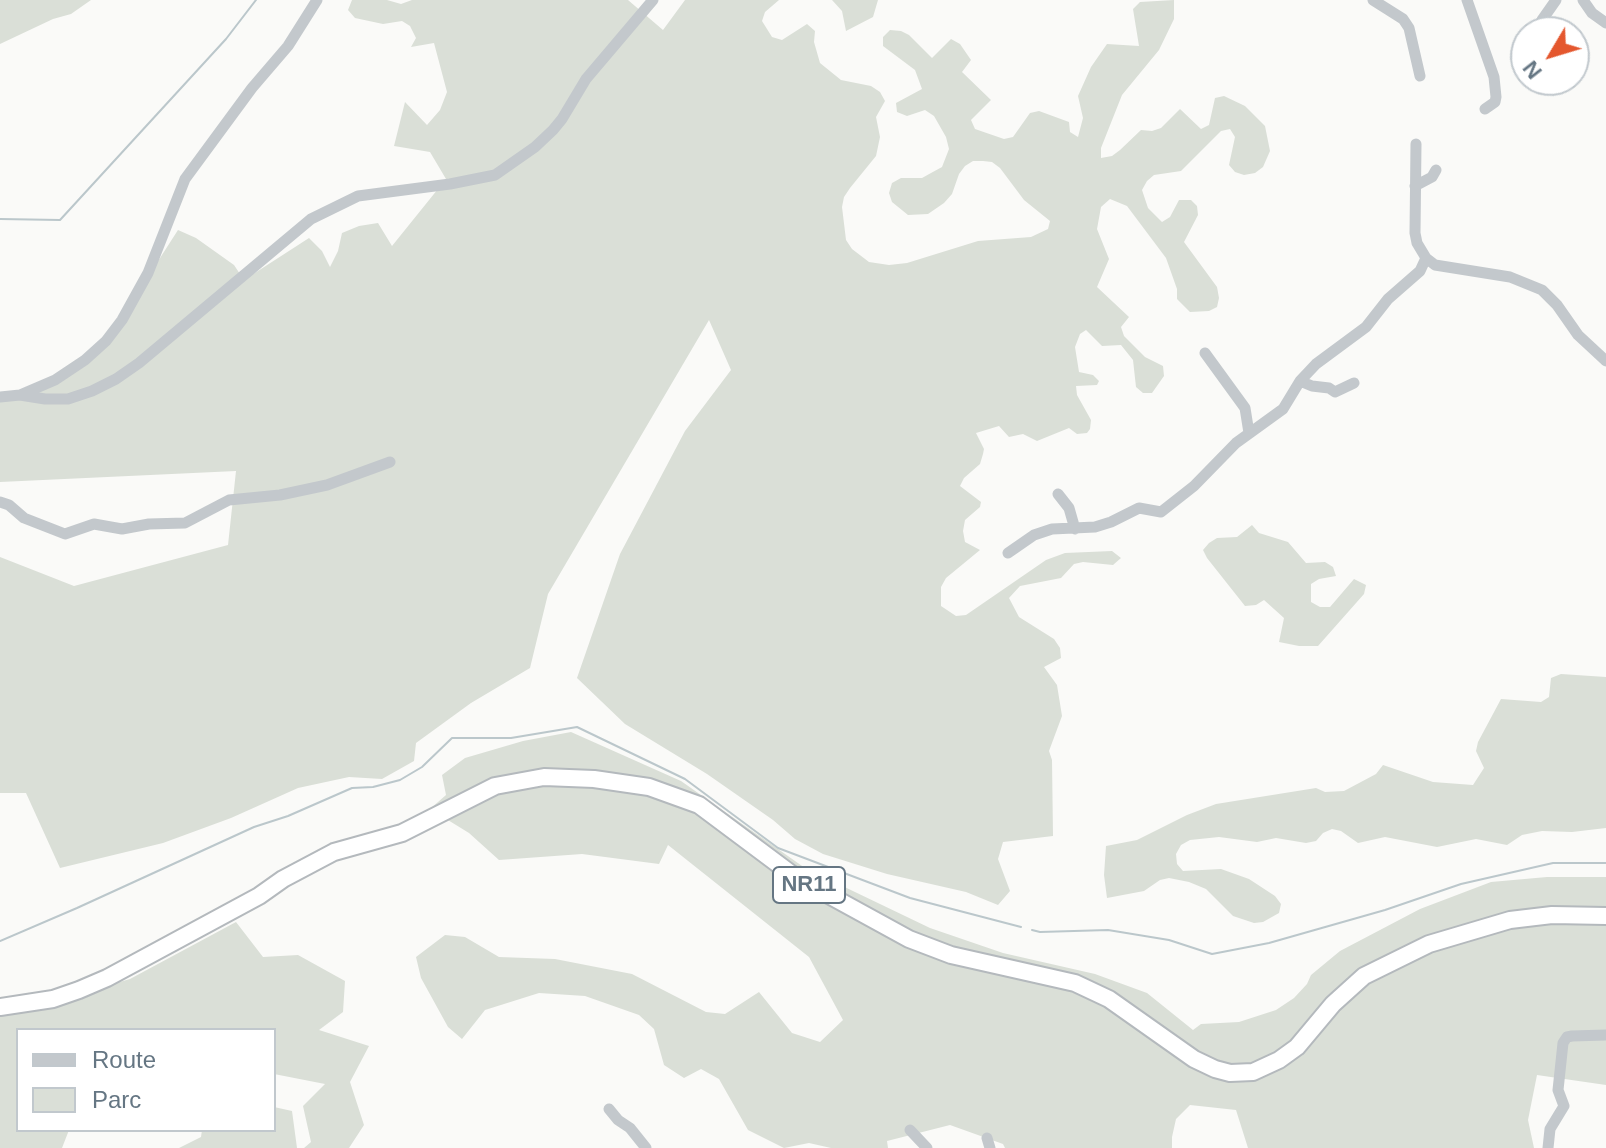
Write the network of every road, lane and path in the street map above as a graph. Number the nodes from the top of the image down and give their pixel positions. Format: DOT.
graph roads {
  1 [pos="317,0"];
  2 [pos="653,0"];
  3 [pos="1373,0"];
  4 [pos="1467,0"];
  5 [pos="1583,0"];
  6 [pos="1606,23"];
  7 [pos="1420,76"];
  8 [pos="1485,109"];
  9 [pos="1416,144"];
  10 [pos="1436,170"];
  11 [pos="1415,186"];
  12 [pos="1426,258"];
  13 [pos="1205,353"];
  14 [pos="1606,361"];
  15 [pos="1300,381"];
  16 [pos="1354,383"];
  17 [pos="20,395"];
  18 [pos="0,397"];
  19 [pos="1249,433"];
  20 [pos="390,462"];
  21 [pos="1058,494"];
  22 [pos="0,502"];
  23 [pos="1075,529"];
  24 [pos="1008,553"];
  25 [pos="1606,916"];
  26 [pos="0,1007"];
  27 [pos="1606,1035"];
  28 [pos="609,1109"];
  29 [pos="910,1130"];
  30 [pos="646,1148"];
  31 [pos="927,1148"];
  32 [pos="1548,1148"];
  1 -- 17 [label="street"];
  2 -- 17 [label="street"];
  3 -- 7 [label="street"];
  4 -- 8 [label="street"];
  5 -- 6 [label="street"];
  9 -- 11 [label="street"];
  10 -- 11 [label="street"];
  11 -- 12 [label="street"];
  12 -- 14 [label="street"];
  12 -- 15 [label="street"];
  13 -- 19 [label="street"];
  15 -- 16 [label="street"];
  15 -- 19 [label="street"];
  17 -- 18 [label="street"];
  19 -- 23 [label="street"];
  20 -- 22 [label="street"];
  21 -- 23 [label="street"];
  23 -- 24 [label="street"];
  25 -- 26 [label="highway, NR11"];
  27 -- 32 [label="street"];
  28 -- 30 [label="street"];
  29 -- 31 [label="street"];
}
